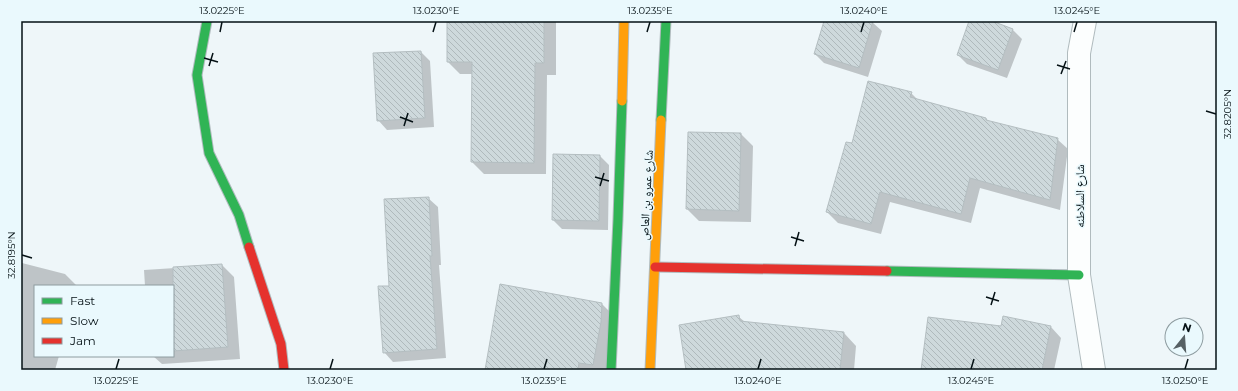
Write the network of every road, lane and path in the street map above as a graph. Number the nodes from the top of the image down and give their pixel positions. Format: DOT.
graph roads {
  1 [pos="207,21"];
  2 [pos="624,21"];
  3 [pos="666,21"];
  4 [pos="1085,21"];
  5 [pos="655,267"];
  6 [pos="1079,275"];
  7 [pos="284,370"];
  8 [pos="612,370"];
  9 [pos="650,370"];
  10 [pos="1094,370"];
  1 -- 7 [label="street"];
  2 -- 8 [label="street"];
  3 -- 5 [label="street, شارع عمرو بن العاص"];
  4 -- 6 [label="street, شارع السلاطنه"];
  5 -- 6 [label="street"];
  5 -- 9 [label="street, شارع عمرو بن العاص"];
  6 -- 10 [label="street, شارع السلاطنه"];
}
